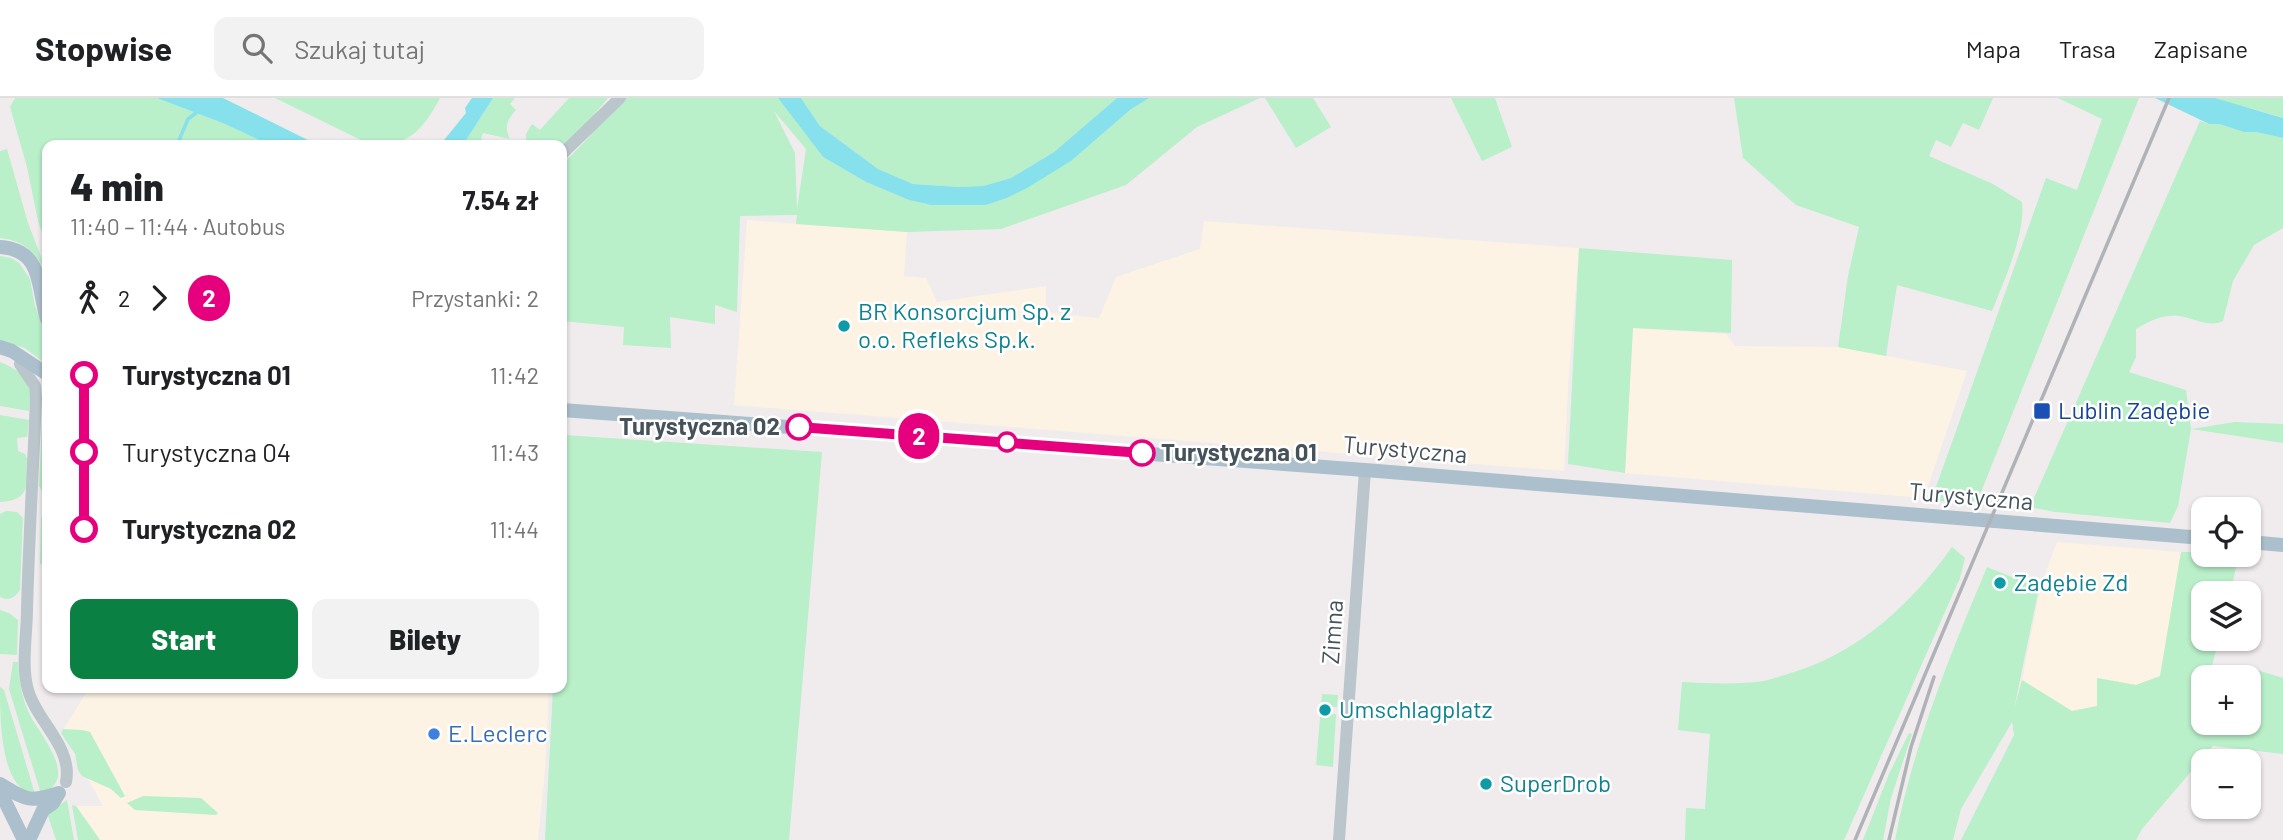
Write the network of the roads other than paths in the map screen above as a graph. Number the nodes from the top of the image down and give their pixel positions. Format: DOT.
graph roads {
  1 [pos="620,98"];
  2 [pos="567,149"];
  3 [pos="0,247"];
  4 [pos="42,296"];
  5 [pos="0,347"];
  6 [pos="22,357"];
  7 [pos="42,371"];
  8 [pos="567,410"];
  9 [pos="1365,470"];
  10 [pos="2191,537"];
  11 [pos="2261,543"];
  12 [pos="2283,545"];
  13 [pos="0,783"];
  14 [pos="63,788"];
  15 [pos="0,791"];
  16 [pos="27,840"];
  17 [pos="1339,840"];
  1 -- 2 [label="street"];
  3 -- 4 [label="main road"];
  5 -- 6 [label="main road"];
  6 -- 7 [label="main road"];
  6 -- 14 [label="street"];
  8 -- 9 [label="main road, Turystyczna"];
  9 -- 10 [label="main road, Turystyczna"];
  9 -- 17 [label="street, Zimna"];
  11 -- 12 [label="main road"];
  13 -- 14 [label="main road"];
  14 -- 16 [label="main road"];
  15 -- 16 [label="main road"];
}
